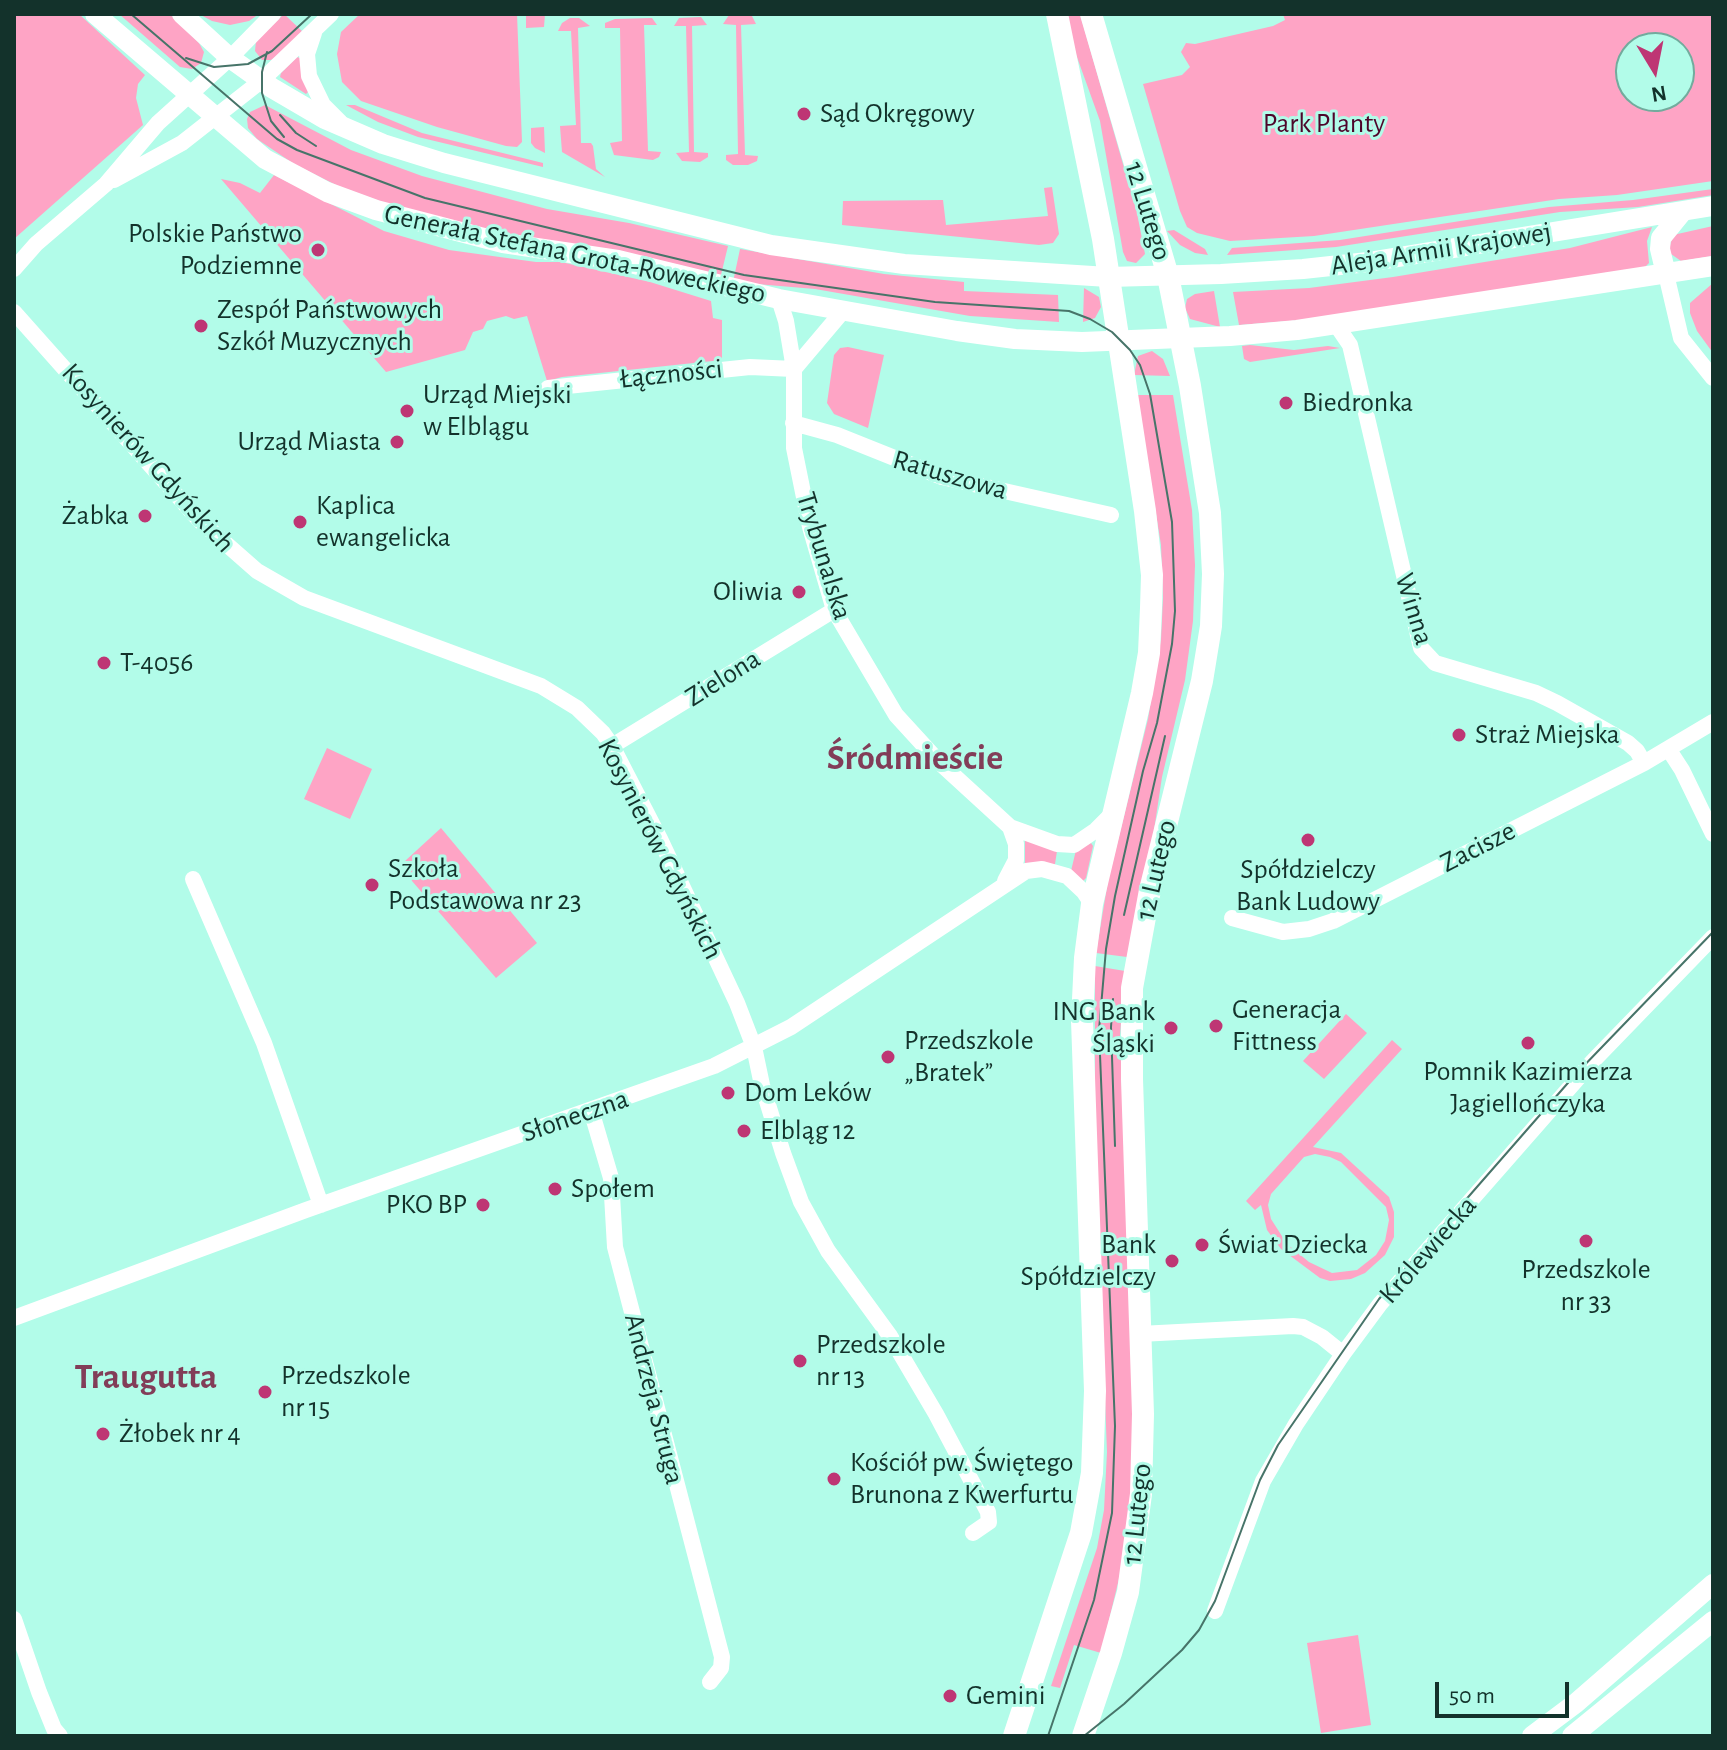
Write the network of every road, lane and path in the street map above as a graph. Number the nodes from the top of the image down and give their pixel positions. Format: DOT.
graph roads {
  1 [pos="95,14"];
  2 [pos="182,14"];
  3 [pos="273,14"];
  4 [pos="1057,14"];
  5 [pos="1091,14"];
  6 [pos="324,20"];
  7 [pos="230,58"];
  8 [pos="261,81"];
  9 [pos="189,95"];
  10 [pos="215,117"];
  11 [pos="354,132"];
  12 [pos="106,184"];
  13 [pos="1713,206"];
  14 [pos="1683,211"];
  15 [pos="1713,266"];
  16 [pos="14,269"];
  17 [pos="1666,274"];
  18 [pos="1168,276"];
  19 [pos="1108,277"];
  20 [pos="779,299"];
  21 [pos="843,311"];
  22 [pos="14,312"];
  23 [pos="1337,326"];
  24 [pos="1180,338"];
  25 [pos="1117,341"];
  26 [pos="794,369"];
  27 [pos="1713,378"];
  28 [pos="548,388"];
  29 [pos="793,423"];
  30 [pos="1111,515"];
  31 [pos="834,610"];
  32 [pos="1713,722"];
  33 [pos="612,746"];
  34 [pos="1669,750"];
  35 [pos="1644,763"];
  36 [pos="1112,814"];
  37 [pos="1010,827"];
  38 [pos="1713,834"];
  39 [pos="193,879"];
  40 [pos="1001,885"];
  41 [pos="1092,904"];
  42 [pos="1232,918"];
  43 [pos="1713,937"];
  44 [pos="754,1047"];
  45 [pos="591,1110"];
  46 [pos="321,1205"];
  47 [pos="14,1318"];
  48 [pos="1140,1334"];
  49 [pos="1343,1354"];
  50 [pos="973,1533"];
  51 [pos="1713,1584"];
  52 [pos="1215,1611"];
  53 [pos="14,1619"];
  54 [pos="1713,1621"];
  55 [pos="1617,1668"];
  56 [pos="710,1682"];
  57 [pos="1634,1687"];
  58 [pos="60,1736"];
  59 [pos="1014,1736"];
  60 [pos="1083,1736"];
  61 [pos="1532,1736"];
  62 [pos="1572,1736"];
  1 -- 9 [label="street, Generała Stefana Grota-Roweckiego"];
  2 -- 7 [label="street, Generała Stefana Grota-Roweckiego"];
  3 -- 7 [label="street"];
  4 -- 19 [label="main road, 12 Lutego"];
  5 -- 18 [label="main road, 12 Lutego"];
  6 -- 8 [label="street"];
  6 -- 11 [label="street"];
  7 -- 8 [label="street, Generała Stefana Grota-Roweckiego"];
  7 -- 9 [label="street"];
  8 -- 10 [label="street"];
  8 -- 11 [label="street, Generała Stefana Grota-Roweckiego"];
  9 -- 10 [label="street, Generała Stefana Grota-Roweckiego"];
  9 -- 12 [label="street"];
  10 -- 12 [label="street"];
  10 -- 20 [label="street, Generała Stefana Grota-Roweckiego"];
  11 -- 19 [label="street, Generała Stefana Grota-Roweckiego"];
  12 -- 16 [label="street"];
  13 -- 14 [label="street, Aleja Armii Krajowej"];
  14 -- 17 [label="street"];
  14 -- 18 [label="street, Aleja Armii Krajowej"];
  15 -- 17 [label="street"];
  17 -- 23 [label="street"];
  17 -- 27 [label="street"];
  18 -- 19 [label="street, Generała Stefana Grota-Roweckiego"];
  18 -- 24 [label="main road, 12 Lutego"];
  19 -- 25 [label="main road, 12 Lutego"];
  20 -- 21 [label="street, Generała Stefana Grota-Roweckiego"];
  20 -- 26 [label="street, Trybunalska"];
  21 -- 25 [label="street, Generała Stefana Grota-Roweckiego"];
  21 -- 26 [label="street"];
  22 -- 33 [label="street, Kosynierów Gdyńskich"];
  23 -- 24 [label="street"];
  23 -- 35 [label="street, Winna"];
  24 -- 25 [label="street, Generała Stefana Grota-Roweckiego"];
  24 -- 48 [label="main road, 12 Lutego"];
  25 -- 36 [label="main road, 12 Lutego"];
  26 -- 28 [label="street, Łączności"];
  26 -- 29 [label="street, Trybunalska"];
  29 -- 30 [label="street, Ratuszowa"];
  29 -- 31 [label="street, Trybunalska"];
  31 -- 33 [label="street, Zielona"];
  31 -- 37 [label="street, Trybunalska"];
  32 -- 34 [label="street, Zacisze"];
  33 -- 44 [label="street, Kosynierów Gdyńskich"];
  34 -- 35 [label="street, Zacisze"];
  34 -- 38 [label="street"];
  35 -- 42 [label="street, Zacisze"];
  36 -- 37 [label="street"];
  36 -- 41 [label="main road, 12 Lutego"];
  37 -- 40 [label="street"];
  39 -- 46 [label="street"];
  40 -- 41 [label="street, Słoneczna"];
  40 -- 44 [label="street, Słoneczna"];
  41 -- 59 [label="main road, 12 Lutego"];
  43 -- 49 [label="street, Królewiecka"];
  44 -- 45 [label="street, Słoneczna"];
  44 -- 50 [label="street, Kosynierów Gdyńskich"];
  45 -- 46 [label="street, Słoneczna"];
  45 -- 56 [label="street, Andrzeja Struga"];
  46 -- 47 [label="street, Słoneczna"];
  48 -- 49 [label="street"];
  48 -- 60 [label="main road, 12 Lutego"];
  49 -- 52 [label="street, Królewiecka"];
  51 -- 55 [label="street"];
  53 -- 58 [label="street"];
  54 -- 57 [label="street"];
  55 -- 57 [label="street"];
  55 -- 61 [label="street"];
  57 -- 62 [label="street"];
}
